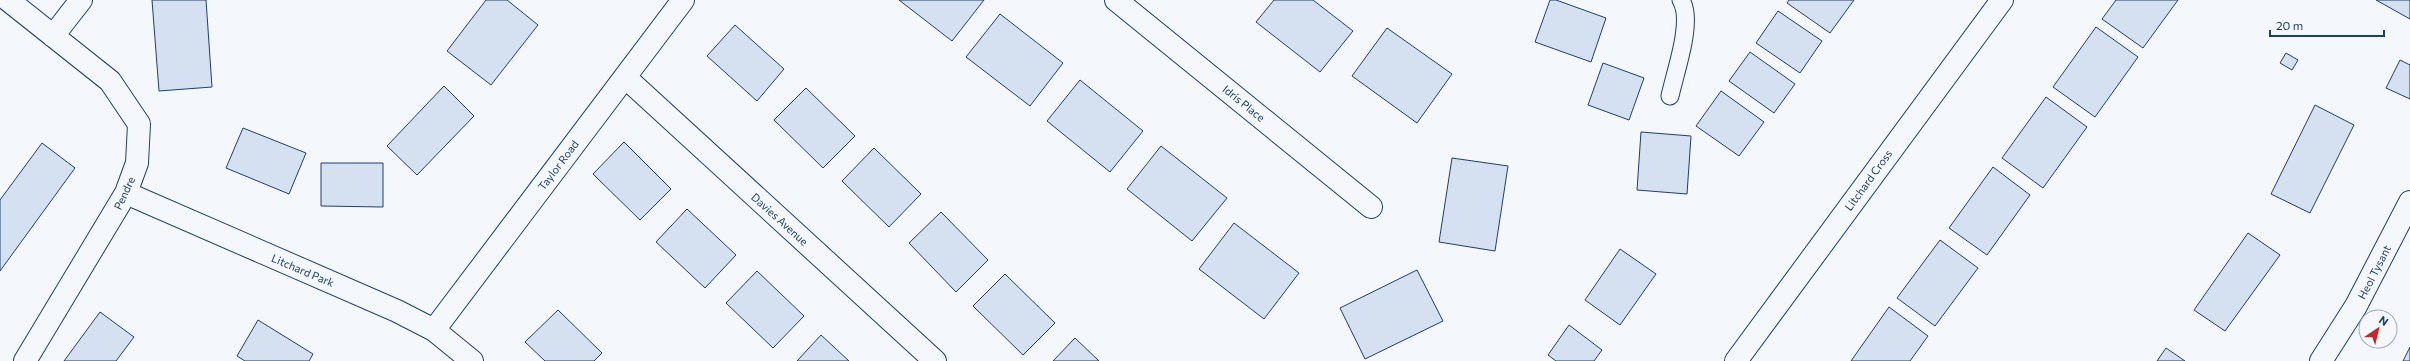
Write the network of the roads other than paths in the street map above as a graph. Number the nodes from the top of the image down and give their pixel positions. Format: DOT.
graph roads {
  1 [pos="8,0"];
  2 [pos="81,0"];
  3 [pos="683,0"];
  4 [pos="1116,0"];
  5 [pos="1681,0"];
  6 [pos="2002,0"];
  7 [pos="53,36"];
  8 [pos="625,77"];
  9 [pos="1670,96"];
  10 [pos="126,193"];
  11 [pos="2410,202"];
  12 [pos="1371,206"];
  13 [pos="434,330"];
  14 [pos="24,361"];
  15 [pos="472,361"];
  16 [pos="935,361"];
  17 [pos="1736,361"];
  18 [pos="2321,361"];
  1 -- 7 [label="street, Pendre"];
  2 -- 7 [label="street"];
  3 -- 8 [label="street, Taylor Road"];
  4 -- 12 [label="street, Idris Place"];
  5 -- 9 [label="lane"];
  6 -- 17 [label="street, Litchard Cross"];
  7 -- 10 [label="street, Pendre"];
  8 -- 13 [label="street, Taylor Road"];
  8 -- 16 [label="street, Davies Avenue"];
  10 -- 13 [label="street, Litchard Park"];
  10 -- 14 [label="street, Pendre"];
  11 -- 18 [label="street, Heol Tysant"];
  13 -- 15 [label="street, Litchard Park"];
}
